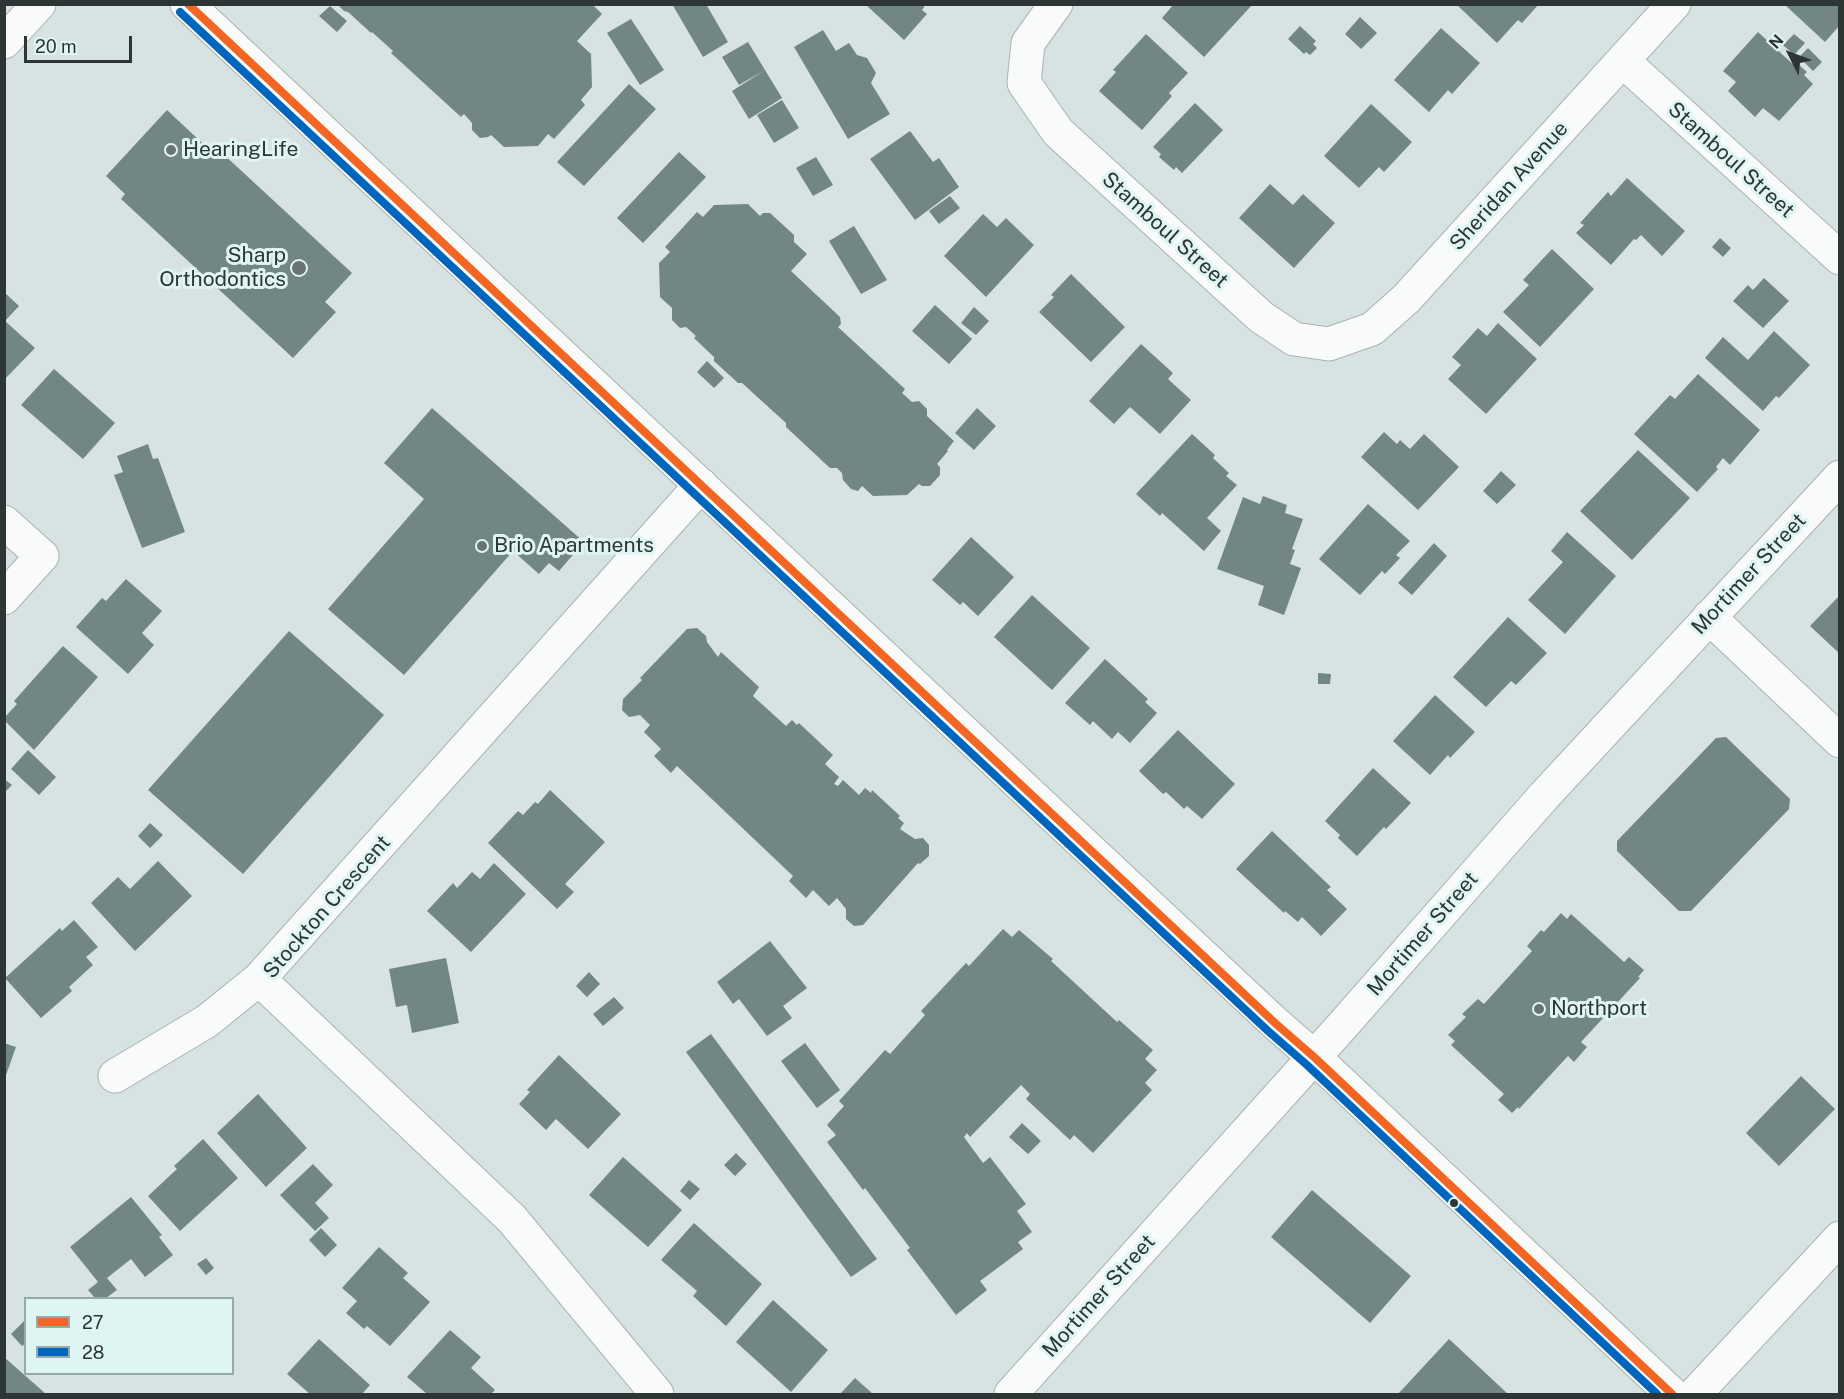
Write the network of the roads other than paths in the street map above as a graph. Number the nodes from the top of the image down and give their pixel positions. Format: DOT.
graph roads {
  1 [pos="39,4"];
  2 [pos="187,4"];
  3 [pos="1056,4"];
  4 [pos="1674,4"];
  5 [pos="4,42"];
  6 [pos="1623,61"];
  7 [pos="1839,258"];
  8 [pos="1329,344"];
  9 [pos="1839,477"];
  10 [pos="701,485"];
  11 [pos="4,522"];
  12 [pos="4,598"];
  13 [pos="1708,617"];
  14 [pos="1839,741"];
  15 [pos="259,979"];
  16 [pos="1314,1057"];
  17 [pos="114,1076"];
  18 [pos="1839,1238"];
  19 [pos="657,1395"];
  20 [pos="1011,1395"];
  21 [pos="1672,1395"];
  22 [pos="1695,1395"];
  1 -- 5 [label="street"];
  2 -- 10 [label="street"];
  3 -- 8 [label="street, Stamboul Street"];
  4 -- 6 [label="street, Sheridan Avenue"];
  6 -- 7 [label="street, Stamboul Street"];
  6 -- 8 [label="street, Sheridan Avenue"];
  9 -- 13 [label="street, Mortimer Street"];
  10 -- 15 [label="street, Stockton Crescent"];
  10 -- 16 [label="street"];
  11 -- 12 [label="street"];
  13 -- 14 [label="street"];
  13 -- 16 [label="street, Mortimer Street"];
  15 -- 17 [label="street"];
  15 -- 19 [label="street, Stockton Crescent"];
  16 -- 20 [label="street, Mortimer Street"];
  16 -- 21 [label="street"];
  18 -- 22 [label="street"];
}
